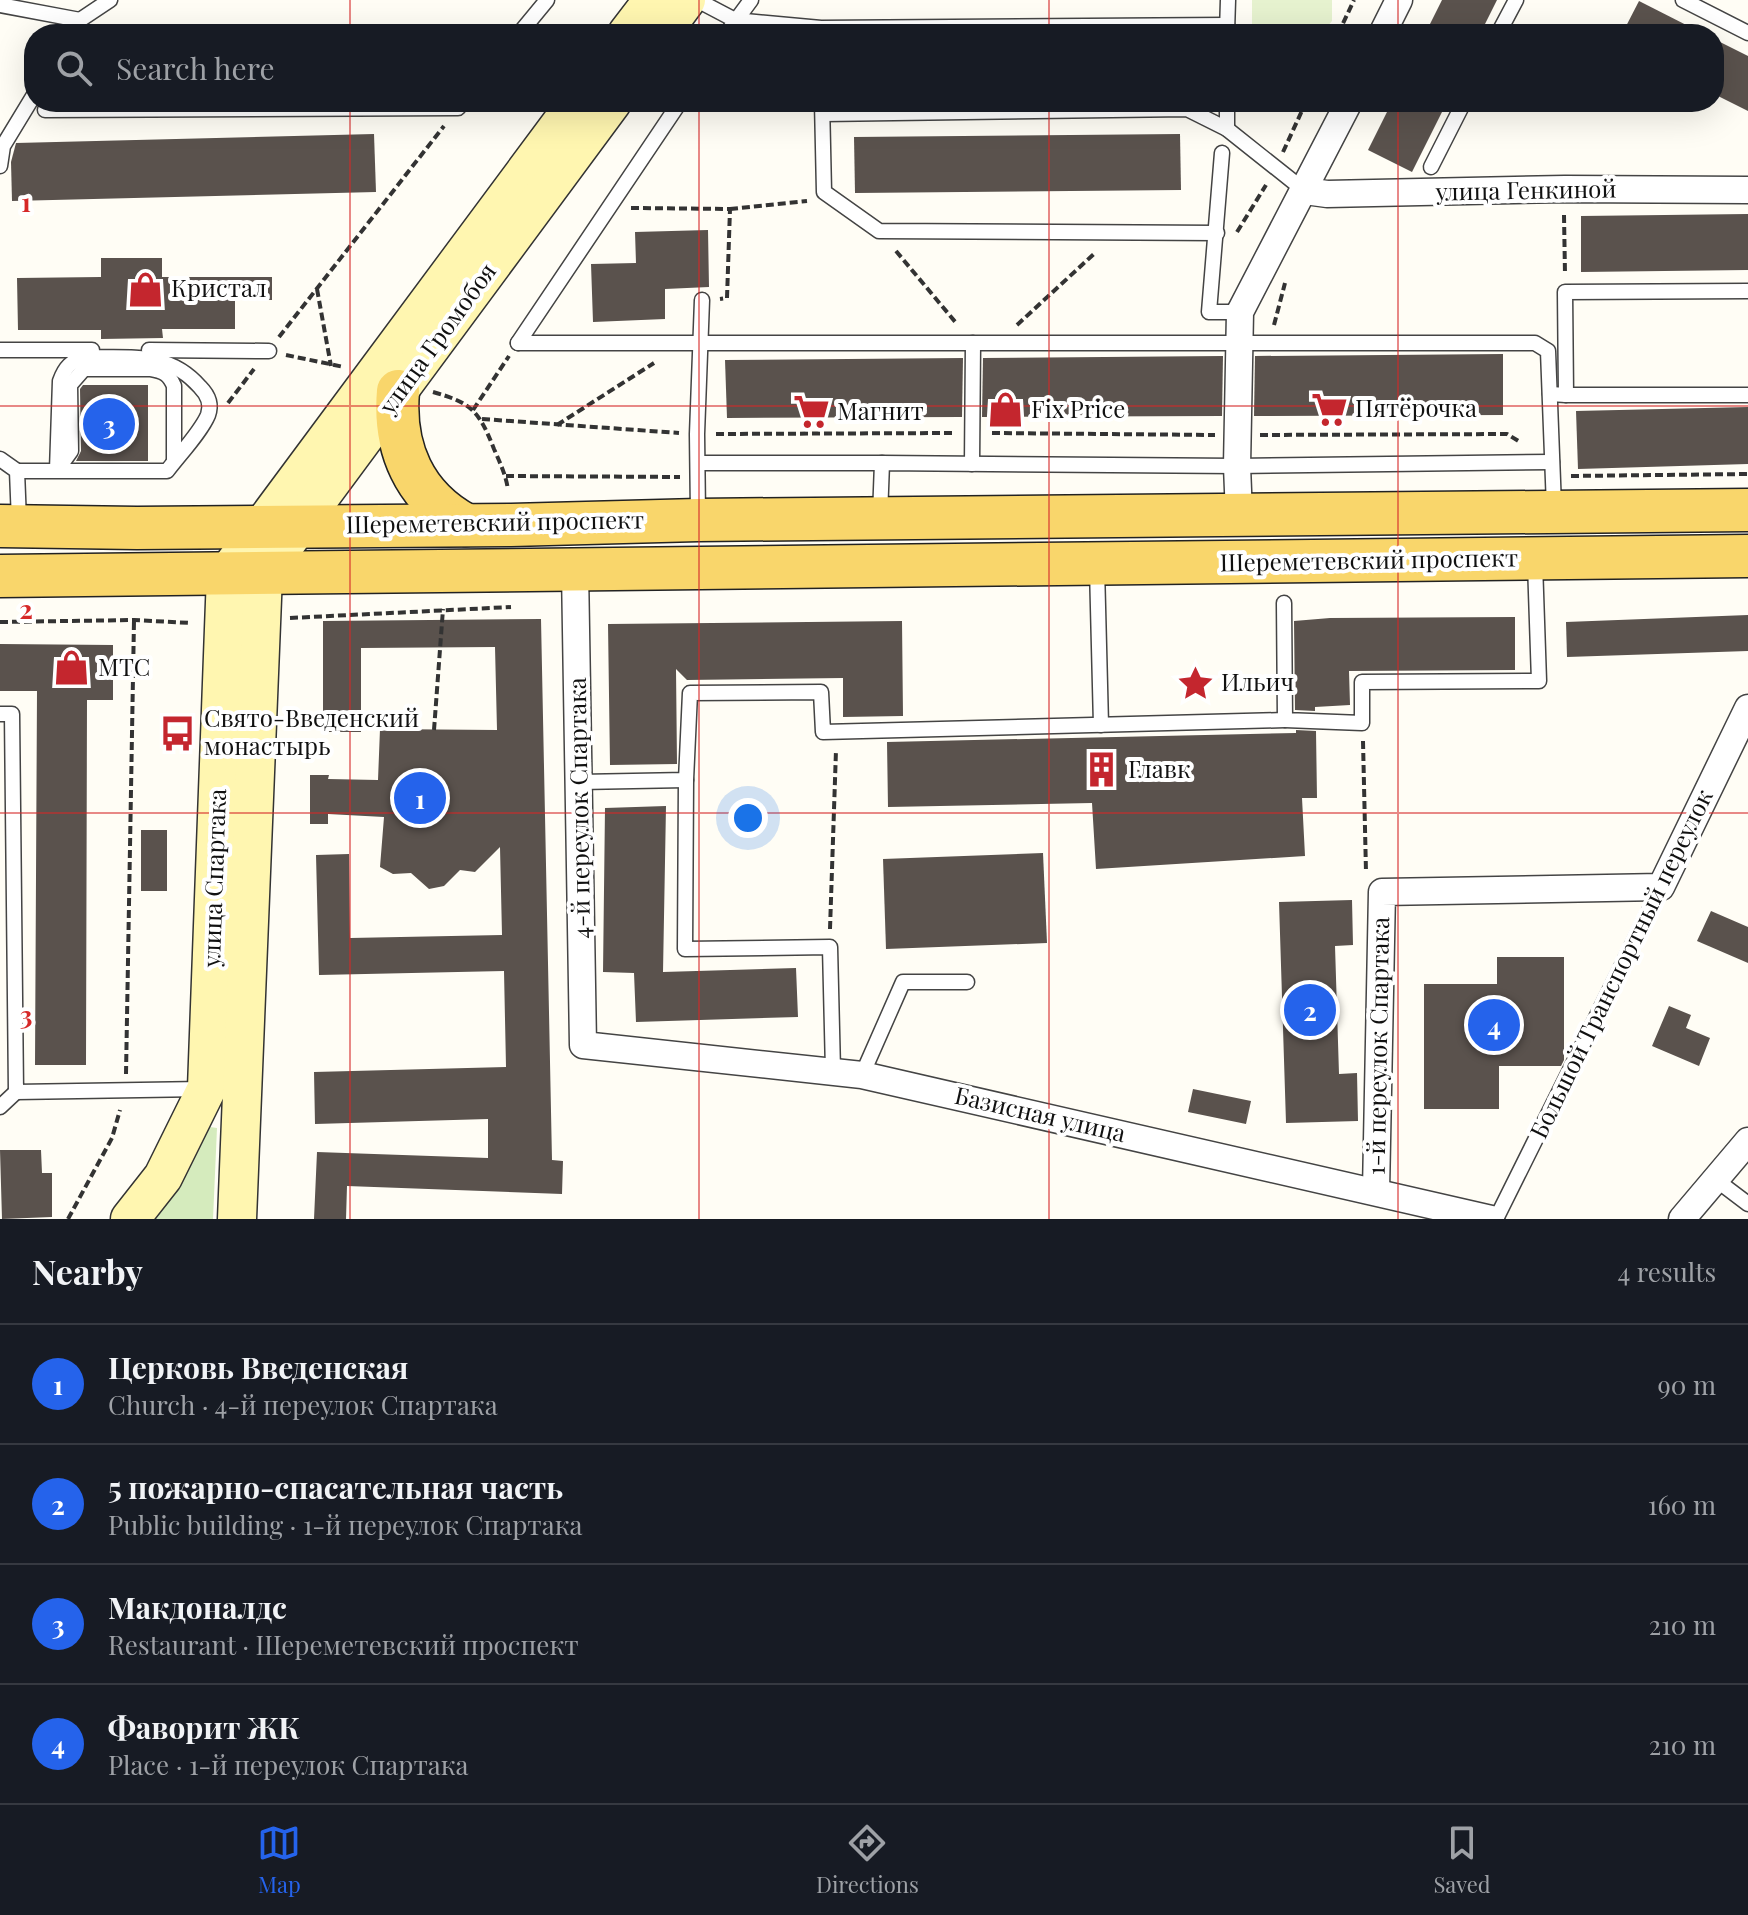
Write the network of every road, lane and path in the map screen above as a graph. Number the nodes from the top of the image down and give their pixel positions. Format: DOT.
graph roads {
  1 [pos="110,0"];
  2 [pos="547,0"];
  3 [pos="653,0"];
  4 [pos="686,0"];
  5 [pos="697,0"];
  6 [pos="751,0"];
  7 [pos="1228,0"];
  8 [pos="1354,0"];
  9 [pos="1399,0"];
  10 [pos="1516,0"];
  11 [pos="1683,0"];
  12 [pos="0,5"];
  13 [pos="80,20"];
  14 [pos="735,20"];
  15 [pos="77,24"];
  16 [pos="527,24"];
  17 [pos="635,24"];
  18 [pos="668,24"];
  19 [pos="732,24"];
  20 [pos="766,24"];
  21 [pos="1227,24"];
  22 [pos="1343,24"];
  23 [pos="1387,24"];
  24 [pos="1503,24"];
  25 [pos="1748,33"];
  26 [pos="24,110"];
  27 [pos="456,112"];
  28 [pos="570,112"];
  29 [pos="605,112"];
  30 [pos="673,112"];
  31 [pos="823,112"];
  32 [pos="1193,112"];
  33 [pos="1227,112"];
  34 [pos="1301,112"];
  35 [pos="1344,112"];
  36 [pos="1459,112"];
  37 [pos="1227,129"];
  38 [pos="1,144"];
  39 [pos="1222,153"];
  40 [pos="0,166"];
  41 [pos="1431,167"];
  42 [pos="1275,169"];
  43 [pos="1748,190"];
  44 [pos="1305,191"];
  45 [pos="824,192"];
  46 [pos="1564,201"];
  47 [pos="609,208"];
  48 [pos="730,209"];
  49 [pos="879,231"];
  50 [pos="1117,232"];
  51 [pos="1217,233"];
  52 [pos="1236,234"];
  53 [pos="317,289"];
  54 [pos="1748,291"];
  55 [pos="1565,292"];
  56 [pos="702,300"];
  57 [pos="1240,312"];
  58 [pos="1239,342"];
  59 [pos="518,343"];
  60 [pos="973,343"];
  61 [pos="998,343"];
  62 [pos="683,344"];
  63 [pos="700,344"];
  64 [pos="0,350"];
  65 [pos="269,351"];
  66 [pos="331,366"];
  67 [pos="347,368"];
  68 [pos="409,390"];
  69 [pos="1550,394"];
  70 [pos="1566,395"];
  71 [pos="1748,395"];
  72 [pos="223,409"];
  73 [pos="473,410"];
  74 [pos="482,419"];
  75 [pos="557,425"];
  76 [pos="971,433"];
  77 [pos="697,434"];
  78 [pos="1238,435"];
  79 [pos="0,459"];
  80 [pos="174,462"];
  81 [pos="1552,462"];
  82 [pos="882,463"];
  83 [pos="972,464"];
  84 [pos="1237,466"];
  85 [pos="59,470"];
  86 [pos="698,470"];
  87 [pos="17,471"];
  88 [pos="1748,474"];
  89 [pos="506,476"];
  90 [pos="508,490"];
  91 [pos="1748,510"];
  92 [pos="1554,512"];
  93 [pos="1239,515"];
  94 [pos="991,517"];
  95 [pos="698,520"];
  96 [pos="880,520"];
  97 [pos="466,525"];
  98 [pos="10,526"];
  99 [pos="281,526"];
  100 [pos="1748,556"];
  101 [pos="1535,559"];
  102 [pos="1097,564"];
  103 [pos="990,565"];
  104 [pos="575,570"];
  105 [pos="244,575"];
  106 [pos="0,576"];
  107 [pos="1284,603"];
  108 [pos="511,607"];
  109 [pos="443,608"];
  110 [pos="288,618"];
  111 [pos="134,620"];
  112 [pos="0,622"];
  113 [pos="191,623"];
  114 [pos="1748,708"];
  115 [pos="0,714"];
  116 [pos="1285,720"];
  117 [pos="1362,723"];
  118 [pos="1101,725"];
  119 [pos="434,730"];
  120 [pos="837,732"];
  121 [pos="686,780"];
  122 [pos="580,782"];
  123 [pos="1661,887"];
  124 [pos="1382,892"];
  125 [pos="830,947"];
  126 [pos="967,982"];
  127 [pos="583,1045"];
  128 [pos="833,1071"];
  129 [pos="862,1075"];
  130 [pos="207,1088"];
  131 [pos="125,1091"];
  132 [pos="16,1092"];
  133 [pos="0,1107"];
  134 [pos="1748,1141"];
  135 [pos="1715,1179"];
  136 [pos="1376,1191"];
  137 [pos="1748,1204"];
  138 [pos="68,1219"];
  139 [pos="130,1219"];
  140 [pos="237,1219"];
  141 [pos="1494,1219"];
  142 [pos="1682,1219"];
  1 -- 13 [label="lane"];
  2 -- 16 [label="lane"];
  3 -- 17 [label="main road"];
  4 -- 18 [label="main road"];
  5 -- 14 [label="lane"];
  6 -- 14 [label="lane"];
  7 -- 21 [label="lane"];
  8 -- 22 [label="path"];
  9 -- 23 [label="street"];
  10 -- 24 [label="lane"];
  11 -- 25 [label="lane"];
  12 -- 13 [label="lane"];
  13 -- 15 [label="lane"];
  14 -- 19 [label="lane"];
  14 -- 20 [label="lane"];
  26 -- 38 [label="lane"];
  27 -- 53 [label="path"];
  28 -- 99 [label="main road, улица Громобоя"];
  29 -- 68 [label="main road, улица Громобоя"];
  30 -- 47 [label="lane"];
  31 -- 45 [label="lane"];
  32 -- 37 [label="lane"];
  33 -- 37 [label="lane"];
  34 -- 42 [label="path"];
  35 -- 44 [label="street"];
  36 -- 41 [label="lane"];
  37 -- 42 [label="lane"];
  38 -- 40 [label="lane"];
  39 -- 51 [label="lane"];
  42 -- 44 [label="lane"];
  42 -- 52 [label="path"];
  43 -- 44 [label="street, улица Генкиной"];
  44 -- 57 [label="street"];
  45 -- 48 [label="path"];
  45 -- 49 [label="lane"];
  46 -- 55 [label="path"];
  47 -- 48 [label="path"];
  47 -- 59 [label="lane"];
  48 -- 56 [label="path"];
  49 -- 50 [label="lane"];
  49 -- 60 [label="path"];
  50 -- 51 [label="lane"];
  50 -- 61 [label="path"];
  51 -- 57 [label="lane"];
  53 -- 65 [label="path"];
  53 -- 66 [label="path"];
  54 -- 55 [label="lane"];
  55 -- 70 [label="lane"];
  56 -- 63 [label="lane"];
  57 -- 58 [label="street"];
  58 -- 61 [label="lane"];
  58 -- 69 [label="lane"];
  58 -- 78 [label="street"];
  59 -- 62 [label="lane"];
  59 -- 73 [label="path"];
  60 -- 61 [label="lane"];
  60 -- 63 [label="lane"];
  60 -- 76 [label="lane"];
  62 -- 63 [label="lane"];
  62 -- 75 [label="path"];
  63 -- 77 [label="lane"];
  64 -- 65 [label="lane"];
  65 -- 66 [label="path"];
  65 -- 72 [label="path"];
  66 -- 67 [label="path"];
  68 -- 73 [label="path"];
  68 -- 97 [label="main road"];
  68 -- 99 [label="main road, улица Громобоя"];
  69 -- 70 [label="lane"];
  69 -- 81 [label="lane"];
  70 -- 71 [label="lane"];
  73 -- 74 [label="path"];
  74 -- 75 [label="path"];
  74 -- 89 [label="path"];
  75 -- 77 [label="path"];
  76 -- 77 [label="path"];
  76 -- 78 [label="path"];
  76 -- 83 [label="lane"];
  77 -- 86 [label="lane"];
  78 -- 81 [label="path"];
  78 -- 84 [label="street"];
  79 -- 87 [label="lane"];
  80 -- 85 [label="lane"];
  80 -- 85 [label="lane"];
  80 -- 85 [label="lane"];
  81 -- 84 [label="lane"];
  81 -- 88 [label="path"];
  81 -- 92 [label="lane"];
  82 -- 83 [label="lane"];
  82 -- 86 [label="lane"];
  82 -- 96 [label="lane"];
  83 -- 84 [label="lane"];
  84 -- 93 [label="street"];
  85 -- 87 [label="lane"];
  86 -- 89 [label="path"];
  86 -- 95 [label="lane"];
  87 -- 98 [label="lane"];
  89 -- 90 [label="path"];
  91 -- 92 [label="main road, Шереметевский проспект"];
  92 -- 93 [label="main road, Шереметевский проспект"];
  93 -- 94 [label="main road, Шереметевский проспект"];
  94 -- 96 [label="main road, Шереметевский проспект"];
  94 -- 103 [label="main road"];
  95 -- 96 [label="main road, Шереметевский проспект"];
  95 -- 97 [label="main road, Шереметевский проспект"];
  97 -- 99 [label="main road, Шереметевский проспект"];
  98 -- 99 [label="main road, Шереметевский проспект"];
  99 -- 105 [label="main road"];
  100 -- 101 [label="main road, Шереметевский проспект"];
  101 -- 102 [label="main road, Шереметевский проспект"];
  101 -- 117 [label="lane"];
  102 -- 103 [label="main road, Шереметевский проспект"];
  102 -- 118 [label="lane"];
  103 -- 104 [label="main road, Шереметевский проспект"];
  104 -- 105 [label="main road, Шереметевский проспект"];
  104 -- 122 [label="street, 4-й переулок Спартака"];
  105 -- 106 [label="main road, Шереметевский проспект"];
  105 -- 130 [label="main road, улица Спартака"];
  105 -- 140 [label="main road, улица Спартака"];
  107 -- 116 [label="lane"];
  108 -- 109 [label="path"];
  109 -- 110 [label="path"];
  109 -- 119 [label="path"];
  111 -- 112 [label="path"];
  111 -- 113 [label="path"];
  111 -- 131 [label="path"];
  114 -- 123 [label="street, Большой Транспортный переулок"];
  115 -- 132 [label="lane"];
  116 -- 117 [label="lane"];
  116 -- 118 [label="lane"];
  117 -- 124 [label="path"];
  118 -- 120 [label="lane"];
  120 -- 121 [label="lane"];
  120 -- 125 [label="path"];
  121 -- 122 [label="lane"];
  121 -- 125 [label="lane"];
  122 -- 127 [label="street, 4-й переулок Спартака"];
  123 -- 124 [label="street, 1-й переулок Спартака"];
  123 -- 141 [label="lane, Большой Транспортный переулок"];
  124 -- 136 [label="street, 1-й переулок Спартака"];
  125 -- 128 [label="lane"];
  126 -- 129 [label="lane"];
  127 -- 128 [label="street, Базисная улица"];
  128 -- 129 [label="street, Базисная улица"];
  129 -- 136 [label="street, Базисная улица"];
  130 -- 131 [label="lane"];
  130 -- 139 [label="main road, улица Спартака"];
  131 -- 132 [label="lane"];
  131 -- 138 [label="path"];
  132 -- 133 [label="lane"];
  134 -- 135 [label="street"];
  135 -- 137 [label="lane"];
  135 -- 142 [label="street"];
  136 -- 141 [label="street, Базисная улица"];
}
